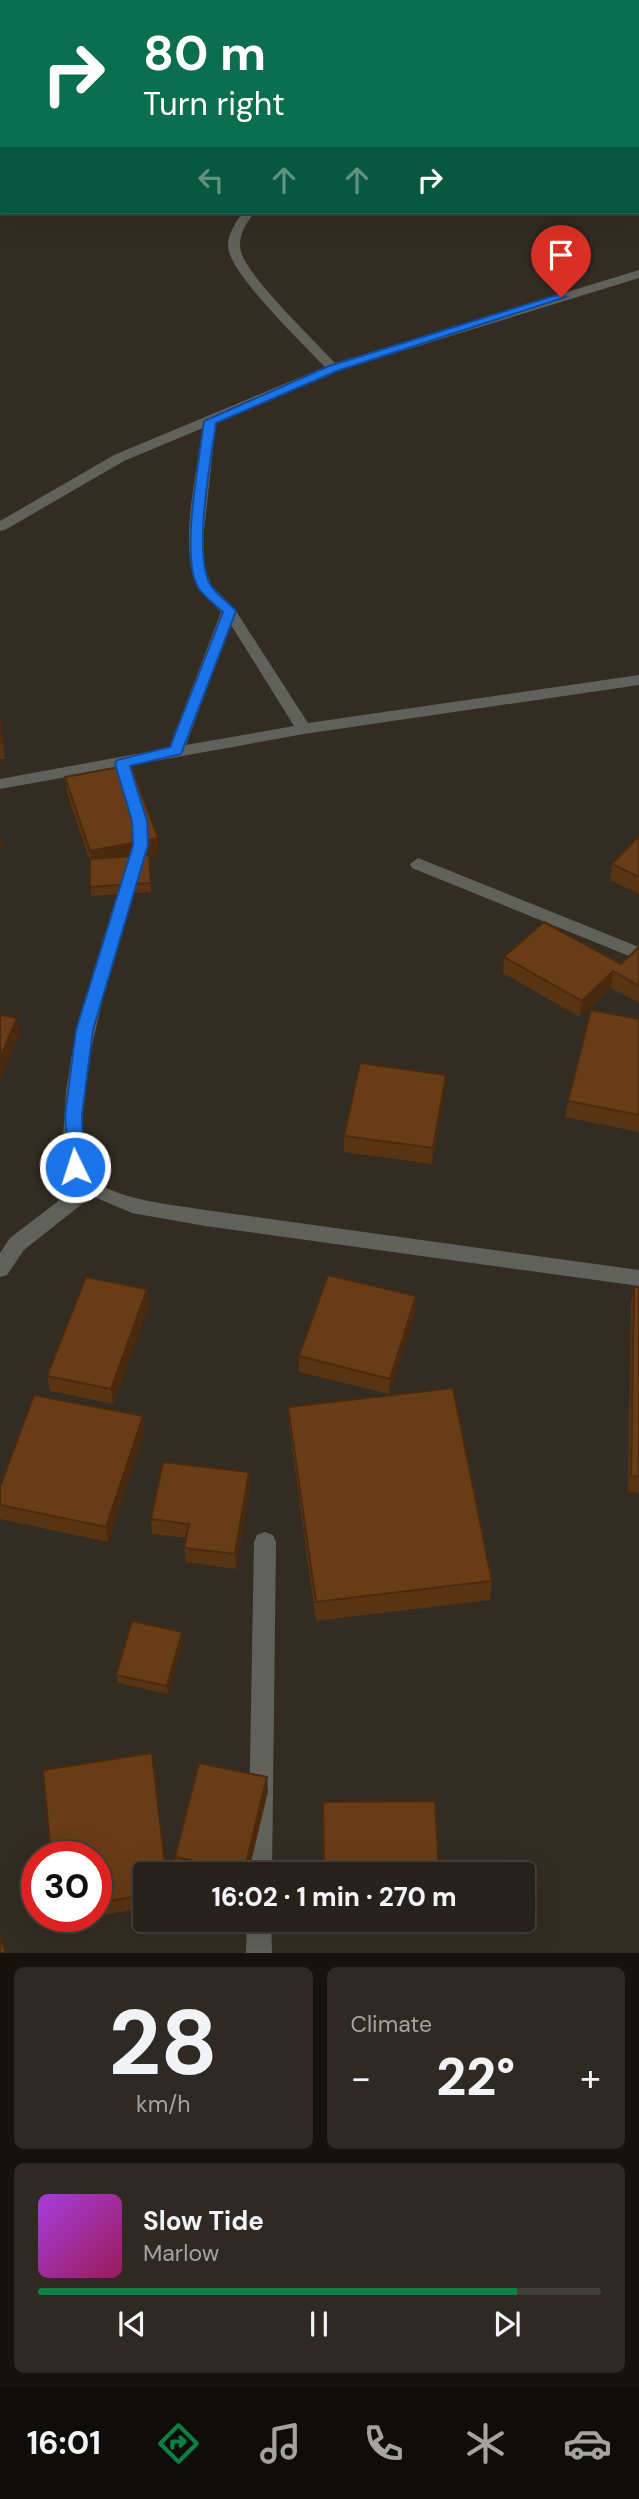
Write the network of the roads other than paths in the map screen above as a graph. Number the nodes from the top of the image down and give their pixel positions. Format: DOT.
graph roads {
  1 [pos="247,214"];
  2 [pos="639,275"];
  3 [pos="333,368"];
  4 [pos="210,421"];
  5 [pos="0,527"];
  6 [pos="229,611"];
  7 [pos="639,680"];
  8 [pos="304,729"];
  9 [pos="176,750"];
  10 [pos="0,784"];
  11 [pos="137,857"];
  12 [pos="418,864"];
  13 [pos="639,954"];
  14 [pos="90,1187"];
  15 [pos="0,1269"];
  16 [pos="639,1278"];
  17 [pos="265,1542"];
  18 [pos="260,1862"];
  19 [pos="260,1932"];
  20 [pos="259,1953"];
  1 -- 3 [label="street"];
  2 -- 3 [label="street"];
  3 -- 4 [label="street"];
  4 -- 5 [label="street"];
  4 -- 6 [label="street"];
  6 -- 8 [label="street"];
  6 -- 9 [label="street"];
  7 -- 8 [label="street"];
  8 -- 9 [label="street"];
  9 -- 10 [label="street"];
  11 -- 14 [label="street"];
  12 -- 13 [label="street"];
  14 -- 15 [label="street"];
  14 -- 16 [label="street"];
  17 -- 18 [label="street"];
  19 -- 20 [label="street"];
}
